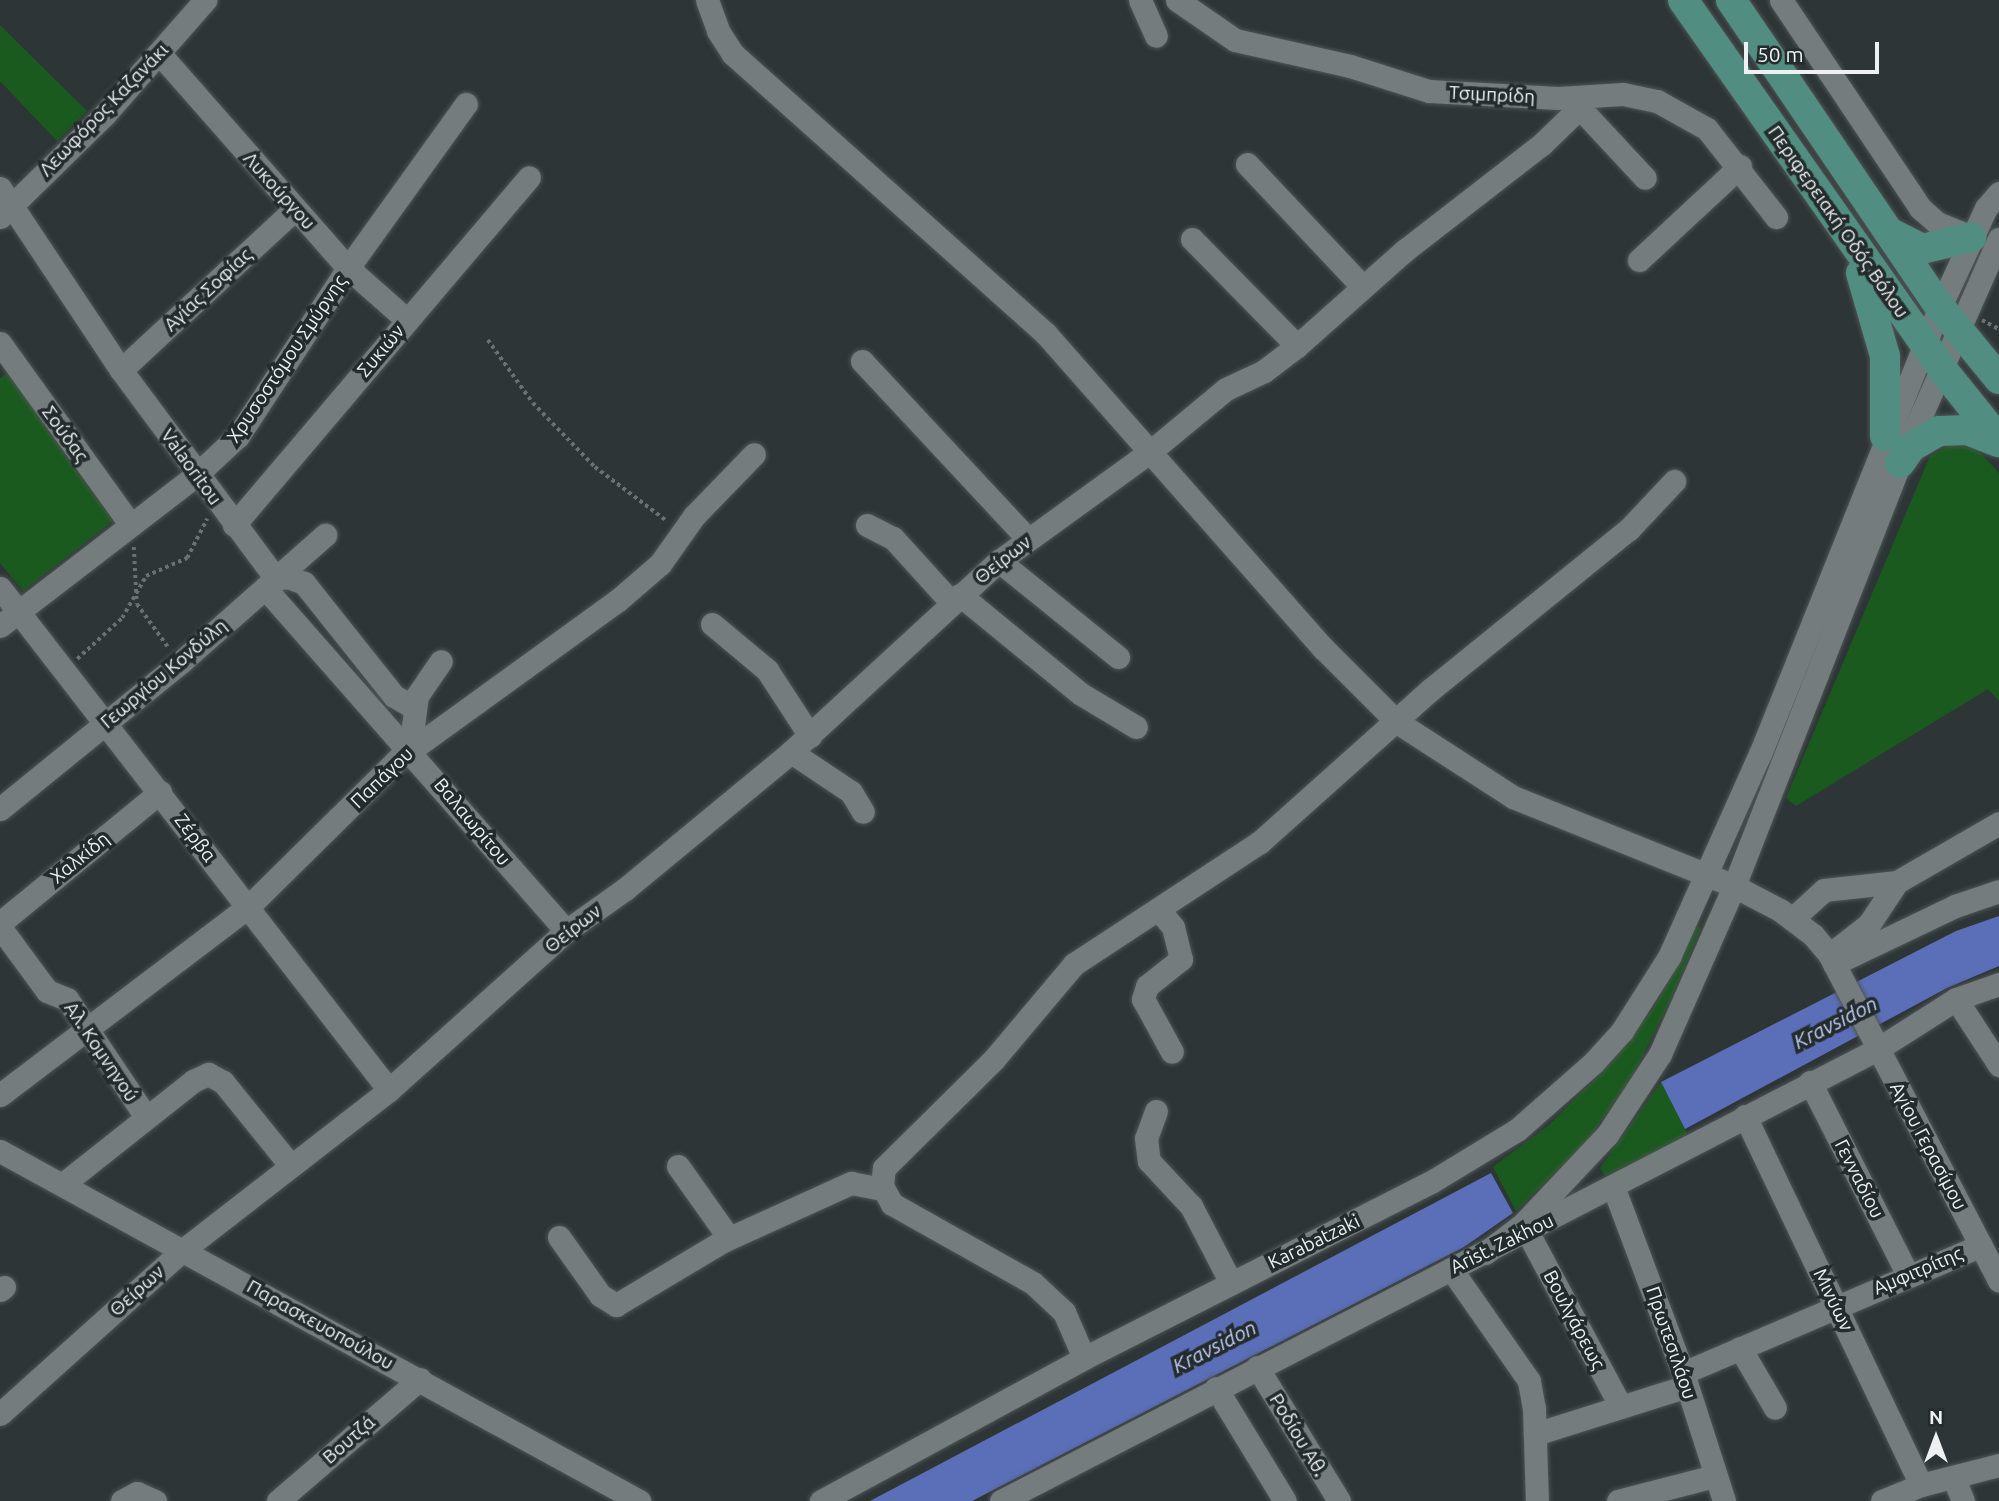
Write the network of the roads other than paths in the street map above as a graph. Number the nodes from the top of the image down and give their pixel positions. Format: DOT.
graph roads {
  1 [pos="205,0"];
  2 [pos="707,0"];
  3 [pos="1140,0"];
  4 [pos="1177,0"];
  5 [pos="1682,0"];
  6 [pos="1731,0"];
  7 [pos="1781,0"];
  8 [pos="1156,36"];
  9 [pos="159,53"];
  10 [pos="1579,102"];
  11 [pos="466,104"];
  12 [pos="1247,164"];
  13 [pos="1740,166"];
  14 [pos="529,177"];
  15 [pos="1645,178"];
  16 [pos="1999,193"];
  17 [pos="4,203"];
  18 [pos="295,209"];
  19 [pos="1776,216"];
  20 [pos="1886,229"];
  21 [pos="1843,231"];
  22 [pos="1985,238"];
  23 [pos="1192,239"];
  24 [pos="1639,260"];
  25 [pos="348,268"];
  26 [pos="1363,287"];
  27 [pos="1940,307"];
  28 [pos="407,320"];
  29 [pos="1960,332"];
  30 [pos="0,343"];
  31 [pos="1925,345"];
  32 [pos="1297,346"];
  33 [pos="862,361"];
  34 [pos="1942,369"];
  35 [pos="121,370"];
  36 [pos="1999,379"];
  37 [pos="1885,436"];
  38 [pos="1999,441"];
  39 [pos="1152,451"];
  40 [pos="754,454"];
  41 [pos="1900,463"];
  42 [pos="197,475"];
  43 [pos="1674,481"];
  44 [pos="234,525"];
  45 [pos="867,525"];
  46 [pos="127,528"];
  47 [pos="325,535"];
  48 [pos="1028,539"];
  49 [pos="999,561"];
  50 [pos="271,584"];
  51 [pos="0,588"];
  52 [pos="955,598"];
  53 [pos="18,611"];
  54 [pos="712,624"];
  55 [pos="0,626"];
  56 [pos="1118,657"];
  57 [pos="441,662"];
  58 [pos="415,708"];
  59 [pos="1397,722"];
  60 [pos="106,723"];
  61 [pos="1136,727"];
  62 [pos="810,736"];
  63 [pos="410,749"];
  64 [pos="791,752"];
  65 [pos="160,792"];
  66 [pos="0,809"];
  67 [pos="863,812"];
  68 [pos="1999,823"];
  69 [pos="1707,873"];
  70 [pos="1897,882"];
  71 [pos="1734,886"];
  72 [pos="1999,891"];
  73 [pos="248,907"];
  74 [pos="1158,909"];
  75 [pos="1792,919"];
  76 [pos="0,925"];
  77 [pos="566,931"];
  78 [pos="1835,967"];
  79 [pos="1999,984"];
  80 [pos="1956,999"];
  81 [pos="88,1033"];
  82 [pos="1872,1043"];
  83 [pos="1172,1052"];
  84 [pos="1999,1065"];
  85 [pos="1810,1082"];
  86 [pos="389,1090"];
  87 [pos="0,1095"];
  88 [pos="1156,1111"];
  89 [pos="1745,1116"];
  90 [pos="146,1117"];
  91 [pos="0,1151"];
  92 [pos="291,1166"];
  93 [pos="678,1166"];
  94 [pos="63,1184"];
  95 [pos="1614,1186"];
  96 [pos="883,1189"];
  97 [pos="1528,1233"];
  98 [pos="559,1237"];
  99 [pos="729,1238"];
  100 [pos="1989,1249"];
  101 [pos="183,1250"];
  102 [pos="1485,1253"];
  103 [pos="1451,1269"];
  104 [pos="1908,1275"];
  105 [pos="1999,1280"];
  106 [pos="1231,1283"];
  107 [pos="1836,1306"];
  108 [pos="1741,1348"];
  109 [pos="1084,1358"];
  110 [pos="1257,1367"];
  111 [pos="420,1379"];
  112 [pos="1685,1379"];
  113 [pos="1216,1388"];
  114 [pos="1621,1407"];
  115 [pos="1775,1408"];
  116 [pos="0,1414"];
  117 [pos="1535,1434"];
  118 [pos="1999,1465"];
  119 [pos="1715,1476"];
  120 [pos="1953,1477"];
  121 [pos="1919,1491"];
  122 [pos="122,1501"];
  123 [pos="156,1501"];
  124 [pos="278,1501"];
  125 [pos="639,1501"];
  126 [pos="821,1501"];
  127 [pos="1002,1501"];
  128 [pos="1285,1501"];
  129 [pos="1339,1501"];
  130 [pos="1536,1501"];
  131 [pos="1618,1501"];
  132 [pos="1724,1501"];
  133 [pos="1882,1501"];
  134 [pos="1964,1501"];
  1 -- 9 [label="street, Λεωφόρος Καζανάκι"];
  2 -- 39 [label="street"];
  3 -- 8 [label="street"];
  4 -- 10 [label="street, Τσιμπρίδη"];
  5 -- 21 [label="main road, Περιφερειακή Οδός Βόλου"];
  6 -- 20 [label="main road, Περιφερειακή Οδός Βόλου"];
  7 -- 22 [label="street"];
  9 -- 17 [label="street, Λεωφόρος Καζανάκι"];
  9 -- 18 [label="street, Λυκούργου"];
  10 -- 13 [label="street, Τσιμπρίδη"];
  10 -- 15 [label="street"];
  10 -- 26 [label="street, Θείρων"];
  11 -- 25 [label="street, Χρυσοστόμου Σμύρνης"];
  12 -- 26 [label="street"];
  13 -- 19 [label="street, Τσιμπρίδη"];
  13 -- 24 [label="street"];
  14 -- 28 [label="street, Συκιών"];
  16 -- 22 [label="street"];
  17 -- 35 [label="street, Valaoritou"];
  18 -- 25 [label="street, Λυκούργου"];
  18 -- 35 [label="street, Αγίας Σοφίας"];
  20 -- 22 [label="main road"];
  20 -- 27 [label="main road, Περιφερειακή Οδός Βόλου"];
  21 -- 31 [label="main road, Περιφερειακή Οδός Βόλου"];
  21 -- 37 [label="main road"];
  22 -- 27 [label="street, Karabatzaki"];
  22 -- 29 [label="street"];
  23 -- 32 [label="street"];
  25 -- 28 [label="street, Λυκούργου"];
  25 -- 42 [label="street, Χρυσοστόμου Σμύρνης"];
  26 -- 32 [label="street, Θείρων"];
  27 -- 29 [label="main road, Περιφερειακή Οδός Βόλου"];
  27 -- 31 [label="street, Karabatzaki"];
  28 -- 44 [label="street, Συκιών"];
  29 -- 34 [label="street"];
  29 -- 36 [label="main road, Περιφερειακή Οδός Βόλου"];
  30 -- 46 [label="street, Σούδας"];
  31 -- 34 [label="main road, Περιφερειακή Οδός Βόλου"];
  31 -- 37 [label="street, Karabatzaki"];
  32 -- 39 [label="street, Θείρων"];
  33 -- 48 [label="street"];
  34 -- 38 [label="main road, Περιφερειακή Οδός Βόλου"];
  34 -- 41 [label="street"];
  35 -- 42 [label="street, Valaoritou"];
  37 -- 69 [label="street, Karabatzaki"];
  38 -- 41 [label="main road"];
  39 -- 48 [label="street, Θείρων"];
  39 -- 59 [label="street"];
  40 -- 63 [label="street, Παπάγου"];
  41 -- 71 [label="street"];
  42 -- 44 [label="street, Valaoritou"];
  42 -- 46 [label="street, Χρυσοστόμου Σμύρνης"];
  43 -- 59 [label="street"];
  44 -- 50 [label="street, Valaoritou"];
  45 -- 52 [label="street"];
  46 -- 53 [label="street, Χρυσοστόμου Σμύρνης"];
  47 -- 50 [label="street, Γεωργίου Κονδύλη"];
  48 -- 49 [label="street, Θείρων"];
  49 -- 52 [label="street, Θείρων"];
  49 -- 56 [label="street"];
  50 -- 58 [label="street"];
  50 -- 60 [label="street, Γεωργίου Κονδύλη"];
  50 -- 63 [label="street, Βαλαωρίτου"];
  51 -- 53 [label="street, Ζέρβα"];
  52 -- 61 [label="street"];
  52 -- 62 [label="street, Θείρων"];
  53 -- 55 [label="street, Χρυσοστόμου Σμύρνης"];
  53 -- 60 [label="street, Ζέρβα"];
  54 -- 62 [label="street"];
  57 -- 58 [label="street"];
  58 -- 63 [label="street"];
  59 -- 69 [label="street"];
  59 -- 74 [label="street"];
  60 -- 65 [label="street, Ζέρβα"];
  60 -- 66 [label="street, Γεωργίου Κονδύλη"];
  62 -- 64 [label="street, Θείρων"];
  63 -- 73 [label="street, Παπάγου"];
  63 -- 77 [label="street, Βαλαωρίτου"];
  64 -- 67 [label="street"];
  64 -- 77 [label="street, Θείρων"];
  65 -- 73 [label="street, Ζέρβα"];
  65 -- 76 [label="street, Χαλκίδη"];
  68 -- 70 [label="street"];
  69 -- 71 [label="street"];
  69 -- 106 [label="street, Karabatzaki"];
  70 -- 75 [label="street"];
  70 -- 78 [label="street"];
  71 -- 75 [label="street"];
  71 -- 102 [label="street"];
  72 -- 78 [label="street"];
  73 -- 81 [label="street, Παπάγου"];
  73 -- 86 [label="street, Ζέρβα"];
  74 -- 83 [label="street"];
  74 -- 96 [label="street"];
  75 -- 78 [label="street"];
  76 -- 81 [label="street, Αλ. Κομνηνού"];
  77 -- 86 [label="street, Θείρων"];
  78 -- 82 [label="street, Αγίου Γερασίμου"];
  79 -- 80 [label="street, Arist. Zakhou"];
  80 -- 82 [label="street, Arist. Zakhou"];
  80 -- 84 [label="street"];
  81 -- 87 [label="street, Παπάγου"];
  81 -- 90 [label="street, Αλ. Κομνηνού"];
  82 -- 85 [label="street, Arist. Zakhou"];
  82 -- 100 [label="street, Αγίου Γερασίμου"];
  85 -- 89 [label="street, Arist. Zakhou"];
  85 -- 104 [label="street, Γενναδίου"];
  86 -- 92 [label="street, Θείρων"];
  88 -- 106 [label="street"];
  89 -- 95 [label="street, Arist. Zakhou"];
  89 -- 107 [label="street, Μινύων"];
  90 -- 92 [label="street"];
  90 -- 94 [label="street"];
  91 -- 94 [label="street, Παρασκευοπούλου"];
  92 -- 101 [label="street, Θείρων"];
  93 -- 99 [label="street"];
  94 -- 101 [label="street, Παρασκευοπούλου"];
  95 -- 97 [label="street, Arist. Zakhou"];
  95 -- 112 [label="street, Πρωτεσιλάου"];
  96 -- 99 [label="street"];
  96 -- 109 [label="street"];
  97 -- 102 [label="street, Arist. Zakhou"];
  97 -- 114 [label="street, Βουλγάρεως"];
  98 -- 99 [label="street"];
  100 -- 104 [label="street, Αμφιτρίτης"];
  100 -- 105 [label="street, Αγίου Γερασίμου"];
  101 -- 111 [label="street, Παρασκευοπούλου"];
  101 -- 116 [label="street, Θείρων"];
  102 -- 103 [label="street, Arist. Zakhou"];
  103 -- 110 [label="street, Arist. Zakhou"];
  103 -- 117 [label="street"];
  104 -- 107 [label="street, Αμφιτρίτης"];
  106 -- 109 [label="street, Karabatzaki"];
  107 -- 108 [label="street, Αμφιτρίτης"];
  107 -- 121 [label="street, Μινύων"];
  108 -- 112 [label="street, Αμφιτρίτης"];
  108 -- 115 [label="street"];
  109 -- 126 [label="street, Karabatzaki"];
  110 -- 113 [label="street, Arist. Zakhou"];
  110 -- 129 [label="street, Ροδίου Αθ."];
  111 -- 124 [label="street, Βουτζά"];
  111 -- 125 [label="street, Παρασκευοπούλου"];
  112 -- 114 [label="street, Αμφιτρίτης"];
  112 -- 119 [label="street, Πρωτεσιλάου"];
  113 -- 127 [label="street, Arist. Zakhou"];
  113 -- 128 [label="street"];
  114 -- 117 [label="street, Αμφιτρίτης"];
  117 -- 130 [label="street"];
  118 -- 120 [label="street"];
  119 -- 131 [label="street"];
  119 -- 132 [label="street, Πρωτεσιλάου"];
  120 -- 121 [label="street"];
  120 -- 134 [label="street"];
  121 -- 133 [label="street"];
  122 -- 123 [label="street"];
}
